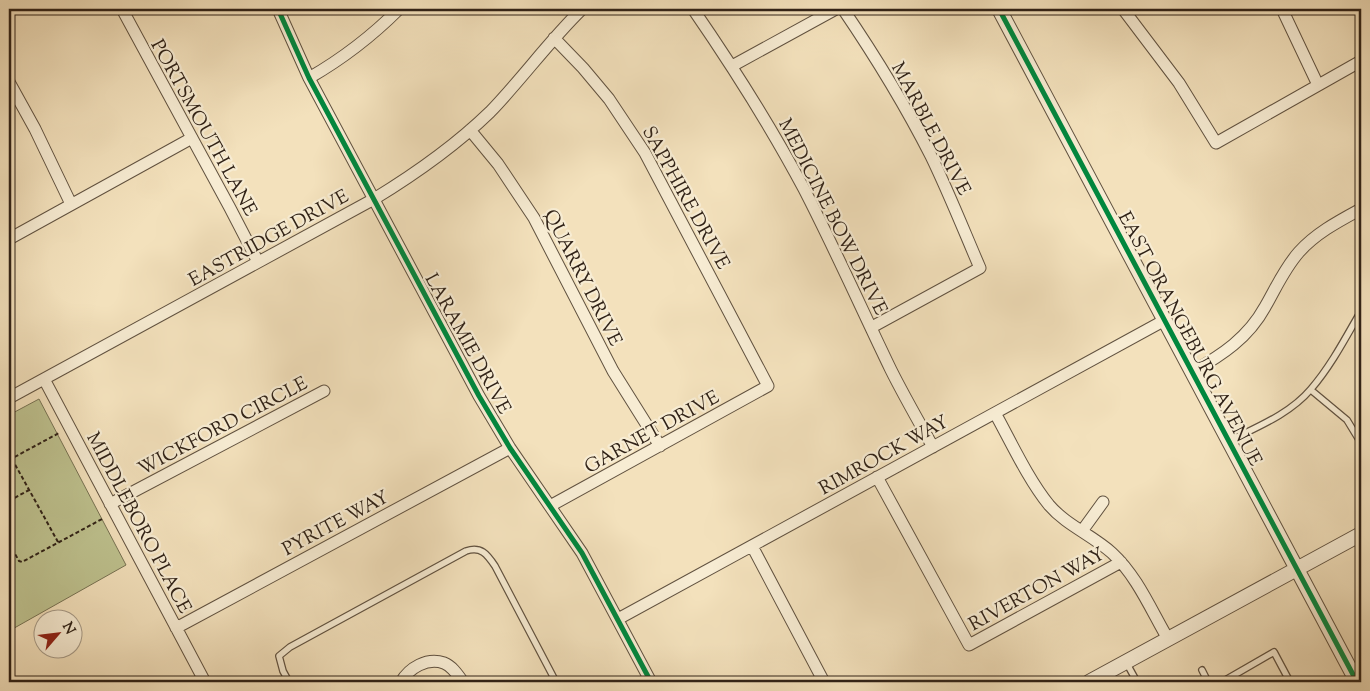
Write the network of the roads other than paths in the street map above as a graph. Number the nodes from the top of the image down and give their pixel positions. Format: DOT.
graph roads {
  1 [pos="122,9"];
  2 [pos="278,9"];
  3 [pos="399,9"];
  4 [pos="582,9"];
  5 [pos="693,9"];
  6 [pos="836,9"];
  7 [pos="843,9"];
  8 [pos="999,9"];
  9 [pos="1124,9"];
  10 [pos="1282,9"];
  11 [pos="554,38"];
  12 [pos="1361,61"];
  13 [pos="732,66"];
  14 [pos="309,78"];
  15 [pos="9,82"];
  16 [pos="1318,85"];
  17 [pos="470,130"];
  18 [pos="192,138"];
  19 [pos="374,199"];
  20 [pos="72,204"];
  21 [pos="1361,209"];
  22 [pos="9,238"];
  23 [pos="258,262"];
  24 [pos="1361,311"];
  25 [pos="1165,320"];
  26 [pos="872,327"];
  27 [pos="1192,372"];
  28 [pos="44,379"];
  29 [pos="768,386"];
  30 [pos="1311,390"];
  31 [pos="324,391"];
  32 [pos="9,398"];
  33 [pos="995,413"];
  34 [pos="1229,441"];
  35 [pos="1361,443"];
  36 [pos="660,446"];
  37 [pos="933,447"];
  38 [pos="510,448"];
  39 [pos="877,477"];
  40 [pos="1103,502"];
  41 [pos="110,504"];
  42 [pos="550,506"];
  43 [pos="1082,531"];
  44 [pos="1361,534"];
  45 [pos="752,546"];
  46 [pos="1121,562"];
  47 [pos="1296,569"];
  48 [pos="618,619"];
  49 [pos="176,628"];
  50 [pos="1168,639"];
  51 [pos="1126,662"];
  52 [pos="1202,670"];
  53 [pos="205,682"];
  54 [pos="289,682"];
  55 [pos="401,682"];
  56 [pos="463,682"];
  57 [pos="556,682"];
  58 [pos="651,682"];
  59 [pos="824,682"];
  60 [pos="1089,682"];
  61 [pos="1137,682"];
  62 [pos="1208,682"];
  63 [pos="1222,682"];
  64 [pos="1290,682"];
  65 [pos="1357,682"];
  1 -- 18 [label="street, PORTSMOUTH LANE"];
  2 -- 14 [label="street, LARAMIE DRIVE"];
  3 -- 14 [label="street"];
  4 -- 11 [label="street, EASTRIDGE DRIVE"];
  5 -- 13 [label="street, MEDICINE BOW DRIVE"];
  6 -- 13 [label="street"];
  7 -- 26 [label="street, MARBLE DRIVE"];
  8 -- 25 [label="street, EAST ORANGEBURG AVENUE"];
  9 -- 16 [label="street"];
  10 -- 16 [label="street"];
  11 -- 17 [label="street, EASTRIDGE DRIVE"];
  11 -- 29 [label="street, SAPPHIRE DRIVE"];
  12 -- 16 [label="street"];
  13 -- 26 [label="street, MEDICINE BOW DRIVE"];
  14 -- 19 [label="street, LARAMIE DRIVE"];
  15 -- 20 [label="street"];
  17 -- 19 [label="street, EASTRIDGE DRIVE"];
  17 -- 36 [label="street, QUARRY DRIVE"];
  18 -- 20 [label="street"];
  18 -- 23 [label="street, PORTSMOUTH LANE"];
  19 -- 23 [label="street, EASTRIDGE DRIVE"];
  19 -- 38 [label="street, LARAMIE DRIVE"];
  20 -- 22 [label="street"];
  21 -- 27 [label="street"];
  23 -- 28 [label="street, EASTRIDGE DRIVE"];
  24 -- 30 [label="lane"];
  25 -- 27 [label="street, EAST ORANGEBURG AVENUE"];
  25 -- 33 [label="street, RIMROCK WAY"];
  26 -- 37 [label="street, MEDICINE BOW DRIVE"];
  27 -- 34 [label="street, EAST ORANGEBURG AVENUE"];
  28 -- 32 [label="street, EASTRIDGE DRIVE"];
  28 -- 41 [label="street, MIDDLEBORO PLACE"];
  29 -- 36 [label="street, GARNET DRIVE"];
  30 -- 34 [label="lane"];
  30 -- 35 [label="lane"];
  31 -- 41 [label="street, WICKFORD CIRCLE"];
  33 -- 37 [label="street, RIMROCK WAY"];
  33 -- 43 [label="street"];
  34 -- 47 [label="street, EAST ORANGEBURG AVENUE"];
  36 -- 42 [label="street, GARNET DRIVE"];
  37 -- 39 [label="street, RIMROCK WAY"];
  38 -- 42 [label="street, LARAMIE DRIVE"];
  38 -- 49 [label="street, PYRITE WAY"];
  39 -- 45 [label="street, RIMROCK WAY"];
  39 -- 46 [label="street, RIVERTON WAY"];
  40 -- 43 [label="street"];
  41 -- 49 [label="street, MIDDLEBORO PLACE"];
  42 -- 48 [label="street, LARAMIE DRIVE"];
  43 -- 46 [label="street"];
  44 -- 47 [label="street"];
  45 -- 48 [label="street, RIMROCK WAY"];
  45 -- 59 [label="street"];
  46 -- 50 [label="street"];
  47 -- 50 [label="street"];
  47 -- 65 [label="street, EAST ORANGEBURG AVENUE"];
  48 -- 58 [label="street, LARAMIE DRIVE"];
  49 -- 53 [label="street, MIDDLEBORO PLACE"];
  50 -- 51 [label="street"];
  51 -- 60 [label="street"];
  51 -- 61 [label="lane"];
  52 -- 62 [label="lane"];
  54 -- 57 [label="lane"];
  55 -- 56 [label="street"];
  63 -- 64 [label="lane"];
}
